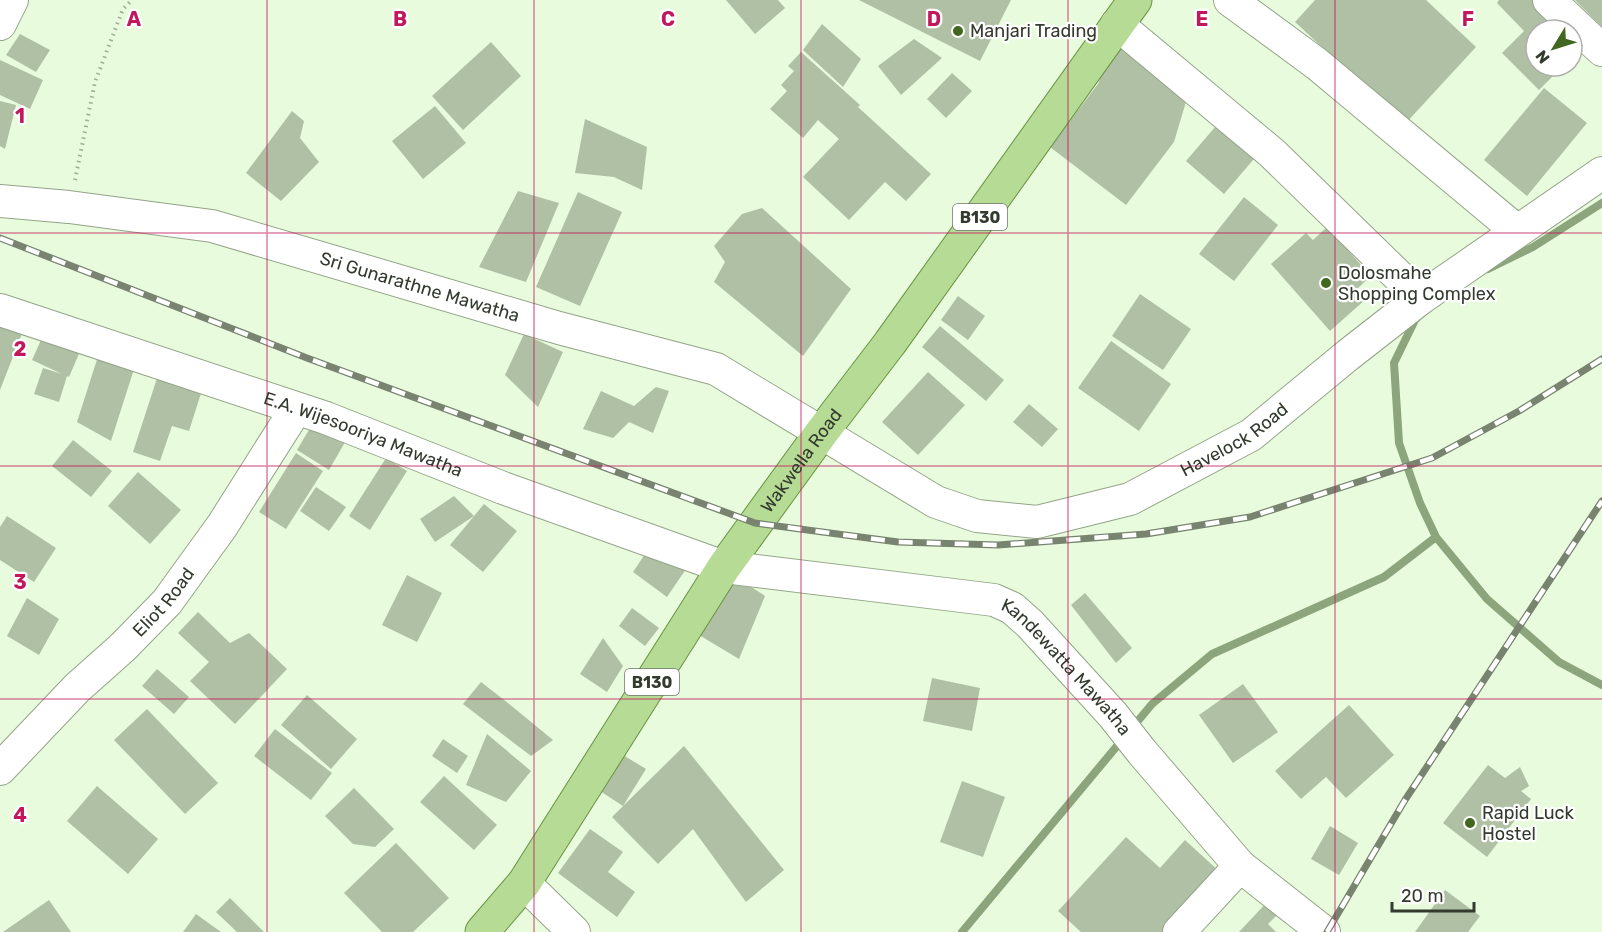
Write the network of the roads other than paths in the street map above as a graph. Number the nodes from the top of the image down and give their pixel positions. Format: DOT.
graph roads {
  1 [pos="12,0"];
  2 [pos="1230,0"];
  3 [pos="1549,0"];
  4 [pos="1126,12"];
  5 [pos="0,24"];
  6 [pos="1602,51"];
  7 [pos="1602,173"];
  8 [pos="0,201"];
  9 [pos="1517,231"];
  10 [pos="1421,298"];
  11 [pos="0,310"];
  12 [pos="296,409"];
  13 [pos="822,432"];
  14 [pos="724,567"];
  15 [pos="0,769"];
  16 [pos="1240,866"];
  17 [pos="524,883"];
  18 [pos="482,932"];
  19 [pos="574,932"];
  20 [pos="1179,932"];
  21 [pos="1324,932"];
  1 -- 5 [label="street"];
  2 -- 9 [label="street"];
  3 -- 6 [label="street"];
  4 -- 10 [label="street"];
  4 -- 13 [label="main road, Wakwella Road / B130"];
  7 -- 9 [label="street, Havelock Road"];
  8 -- 13 [label="street, Sri Gunarathne Mawatha"];
  9 -- 10 [label="street, Havelock Road"];
  10 -- 13 [label="street, Havelock Road"];
  11 -- 12 [label="street, E.A. Wijesooriya Mawatha"];
  12 -- 14 [label="street, E.A. Wijesooriya Mawatha"];
  12 -- 15 [label="street, Eliot Road"];
  13 -- 14 [label="main road, Wakwella Road / B130"];
  14 -- 16 [label="street, Kandewatta Mawatha"];
  14 -- 17 [label="main road, Wakwella Road / B130"];
  16 -- 20 [label="street"];
  16 -- 21 [label="street, Kandewatta Mawatha"];
  17 -- 18 [label="main road, Wakwella Road / B130"];
  17 -- 19 [label="street"];
}
